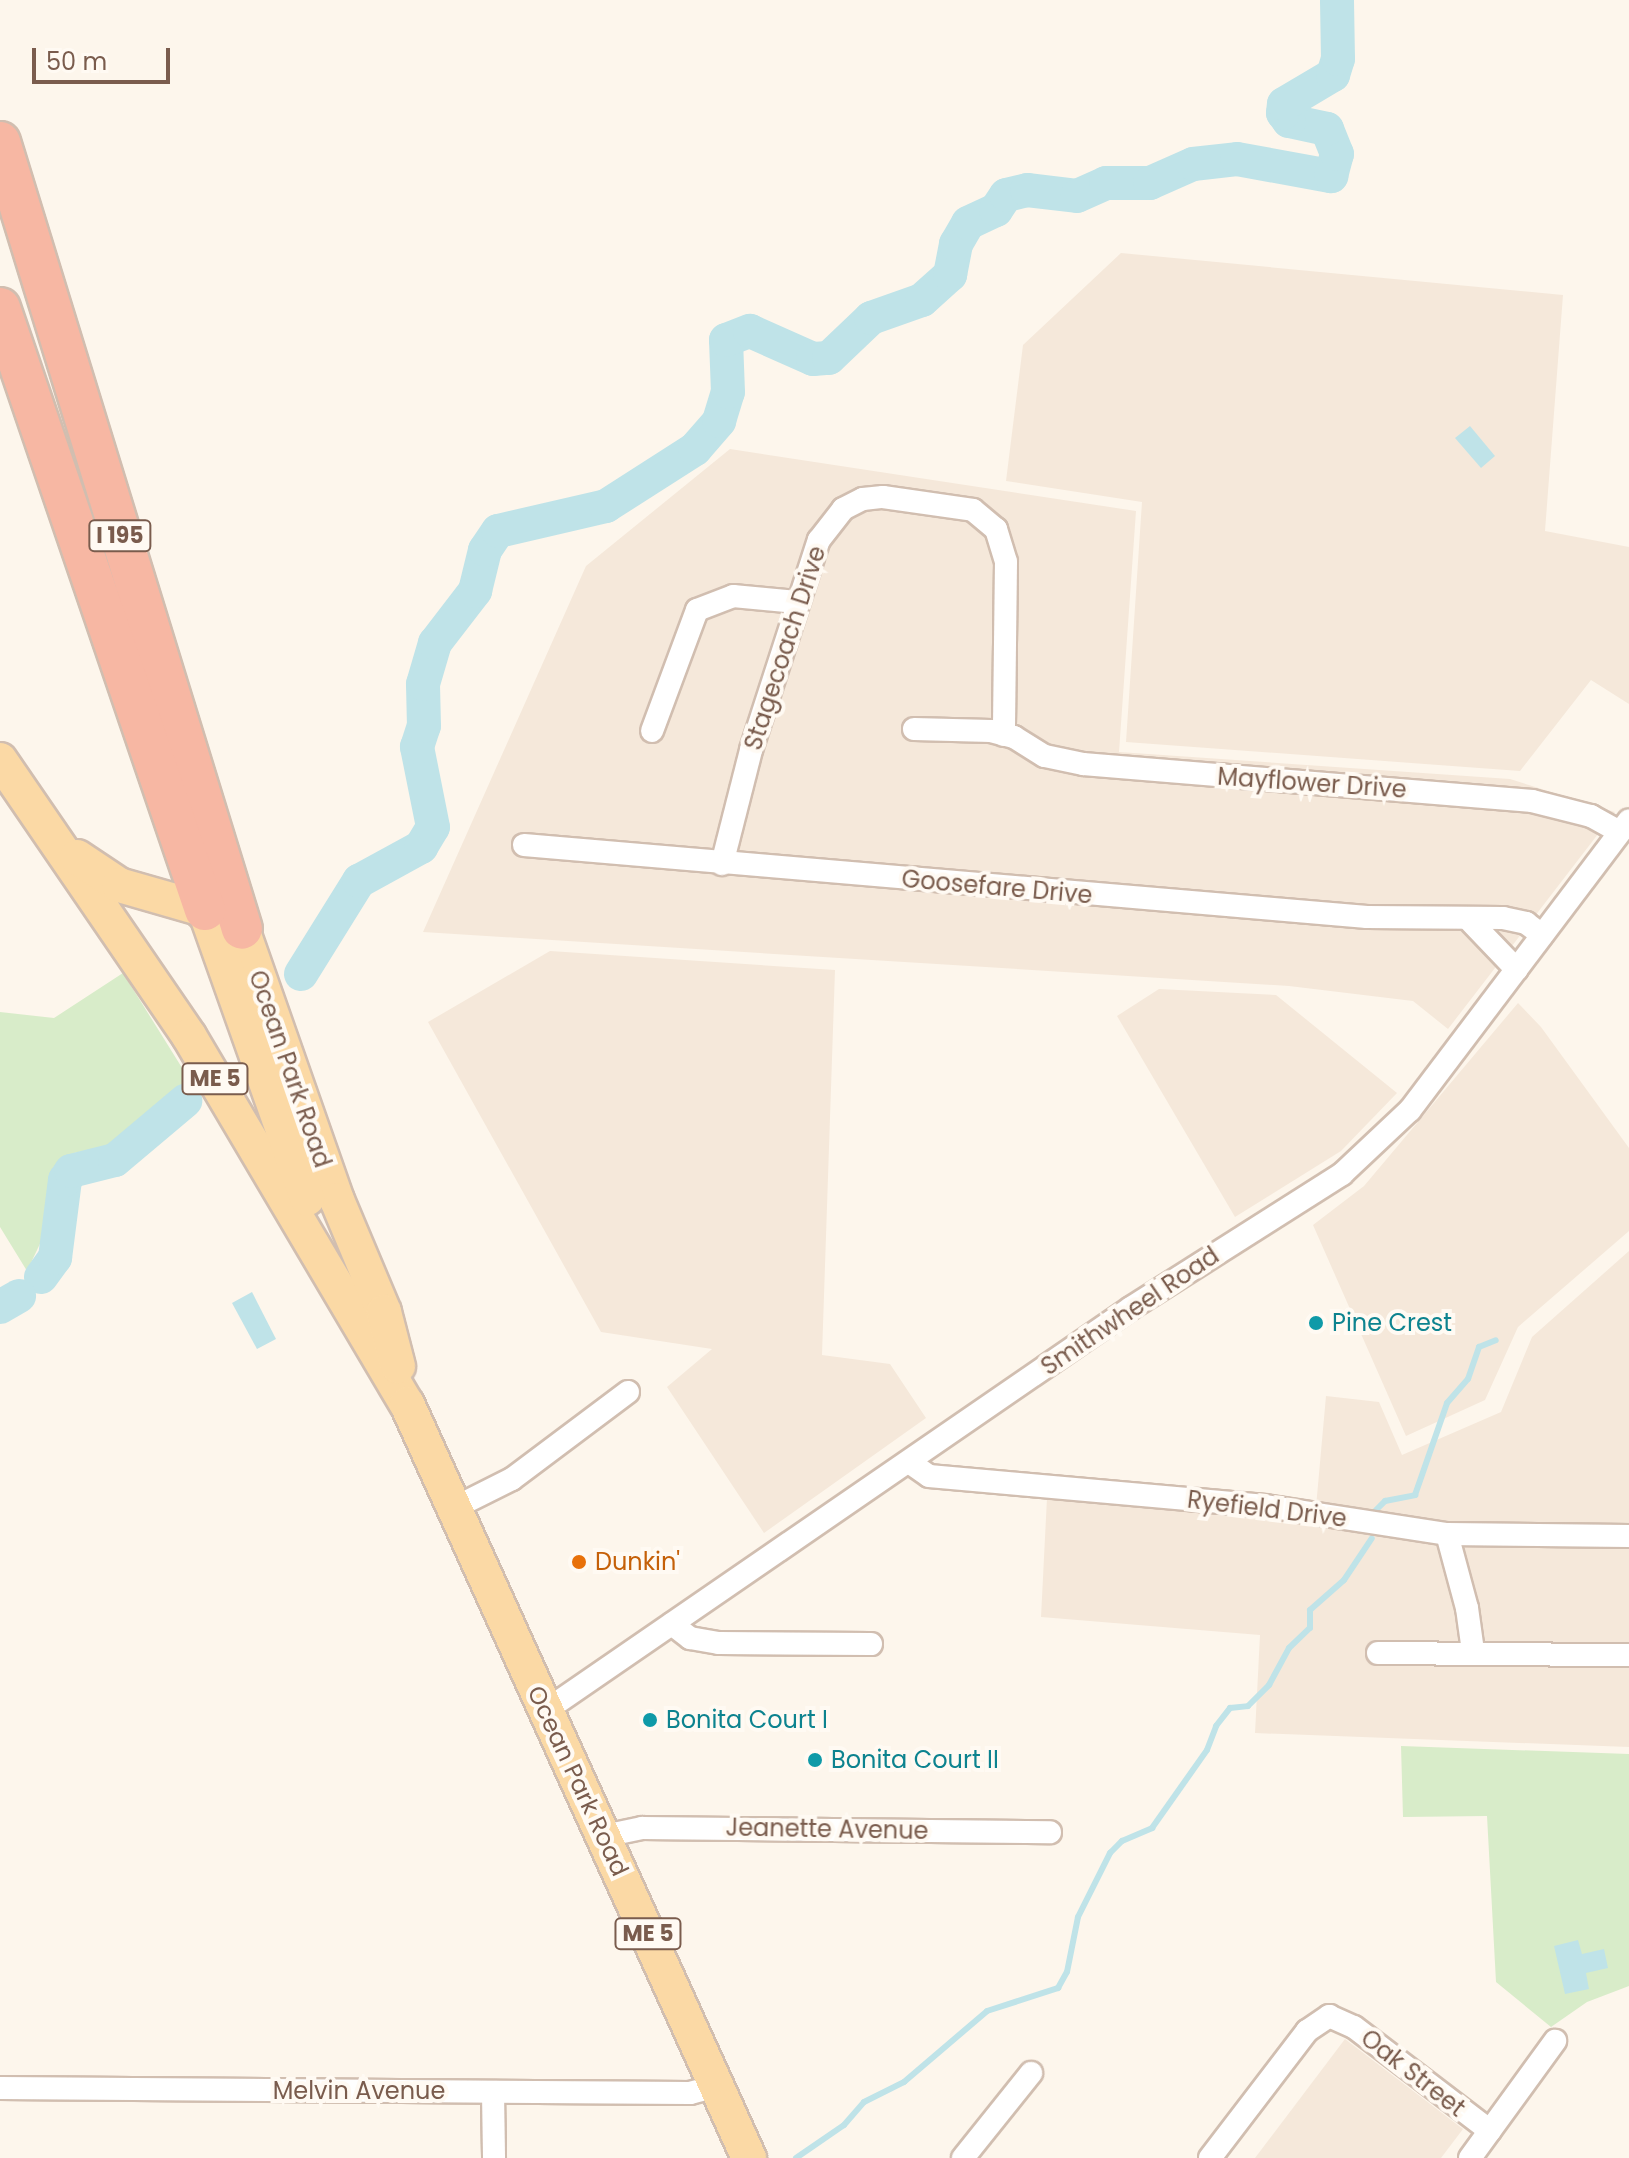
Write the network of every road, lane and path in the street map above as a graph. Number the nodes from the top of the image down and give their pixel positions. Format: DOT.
graph roads {
  1 [pos="0,142"];
  2 [pos="0,308"];
  3 [pos="797,602"];
  4 [pos="914,729"];
  5 [pos="652,731"];
  6 [pos="1004,735"];
  7 [pos="0,760"];
  8 [pos="1624,826"];
  9 [pos="59,841"];
  10 [pos="524,845"];
  11 [pos="722,864"];
  12 [pos="154,896"];
  13 [pos="205,910"];
  14 [pos="1471,922"];
  15 [pos="242,929"];
  16 [pos="1542,935"];
  17 [pos="125,939"];
  18 [pos="1517,970"];
  19 [pos="360,1324"];
  20 [pos="628,1392"];
  21 [pos="407,1404"];
  22 [pos="909,1462"];
  23 [pos="454,1508"];
  24 [pos="1447,1534"];
  25 [pos="1629,1536"];
  26 [pos="672,1624"];
  27 [pos="871,1644"];
  28 [pos="1473,1651"];
  29 [pos="1378,1653"];
  30 [pos="1629,1655"];
  31 [pos="545,1711"];
  32 [pos="1050,1832"];
  33 [pos="604,1836"];
  34 [pos="1555,2041"];
  35 [pos="1031,2073"];
  36 [pos="717,2086"];
  37 [pos="0,2088"];
  38 [pos="493,2092"];
  39 [pos="1490,2131"];
  40 [pos="494,2158"];
  41 [pos="749,2158"];
  42 [pos="963,2158"];
  43 [pos="1210,2158"];
  44 [pos="1470,2158"];
  1 -- 15 [label="highway, I 195"];
  2 -- 13 [label="highway, I 195"];
  3 -- 5 [label="street"];
  3 -- 6 [label="street, Stagecoach Drive"];
  3 -- 11 [label="street, Stagecoach Drive"];
  4 -- 6 [label="street, Mayflower Drive"];
  6 -- 8 [label="street, Mayflower Drive"];
  7 -- 9 [label="main road, Ocean Park Road / ME 5"];
  8 -- 16 [label="street, Smithwheel Road"];
  9 -- 12 [label="main road, Ocean Park Road / ME 5"];
  9 -- 17 [label="main road, Ocean Park Road / ME 5"];
  10 -- 11 [label="street, Goosefare Drive"];
  11 -- 14 [label="street, Goosefare Drive"];
  12 -- 13 [label="main road, Ocean Park Road / ME 5"];
  12 -- 17 [label="main road"];
  13 -- 15 [label="main road, Ocean Park Road / ME 5"];
  13 -- 19 [label="main road"];
  14 -- 16 [label="street, Goosefare Drive"];
  14 -- 18 [label="street"];
  15 -- 21 [label="main road, Ocean Park Road / ME 5"];
  16 -- 18 [label="street, Smithwheel Road"];
  17 -- 19 [label="main road, Ocean Park Road / ME 5"];
  18 -- 22 [label="street, Smithwheel Road"];
  19 -- 21 [label="main road, Ocean Park Road / ME 5"];
  20 -- 23 [label="street"];
  21 -- 23 [label="main road, Ocean Park Road / ME 5"];
  22 -- 24 [label="street, Ryefield Drive"];
  22 -- 26 [label="street, Smithwheel Road"];
  23 -- 31 [label="main road, Ocean Park Road / ME 5"];
  24 -- 25 [label="street, Ryefield Drive"];
  24 -- 28 [label="street"];
  26 -- 27 [label="street"];
  26 -- 31 [label="street, Smithwheel Road"];
  28 -- 29 [label="street"];
  28 -- 30 [label="street"];
  31 -- 33 [label="main road, Ocean Park Road / ME 5"];
  32 -- 33 [label="street, Jeanette Avenue"];
  33 -- 36 [label="main road, Ocean Park Road / ME 5"];
  34 -- 39 [label="street"];
  35 -- 42 [label="street"];
  36 -- 38 [label="street, Melvin Avenue"];
  36 -- 41 [label="main road, Ocean Park Road / ME 5"];
  37 -- 38 [label="street, Melvin Avenue"];
  38 -- 40 [label="street"];
  39 -- 43 [label="street, Oak Street"];
  39 -- 44 [label="street"];
}
